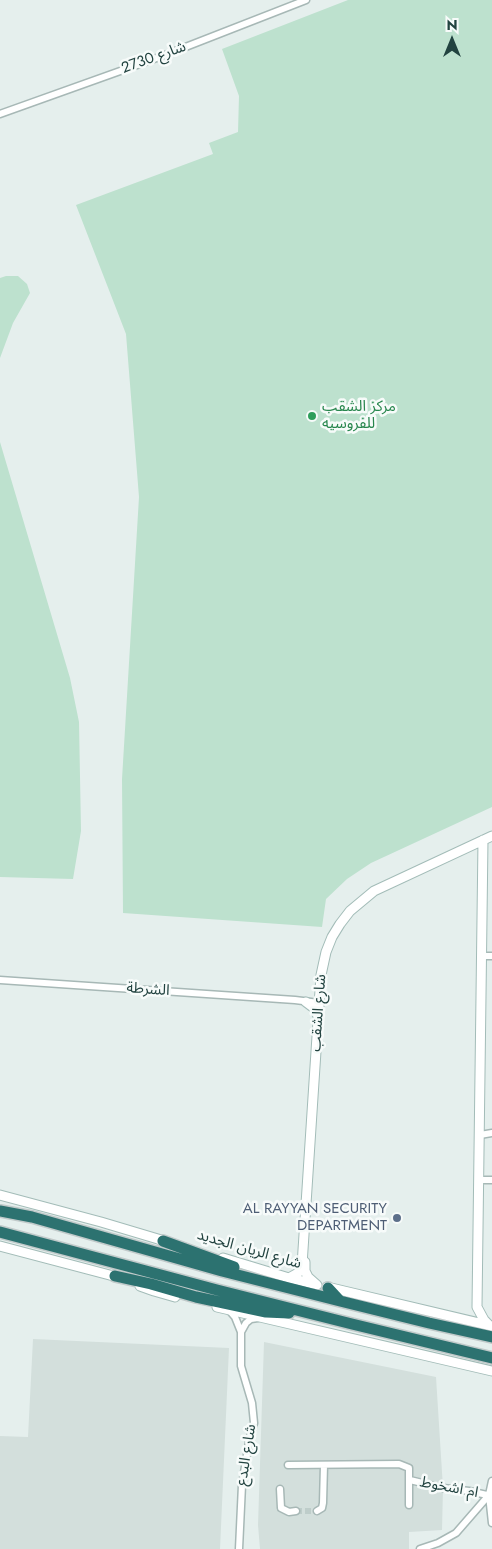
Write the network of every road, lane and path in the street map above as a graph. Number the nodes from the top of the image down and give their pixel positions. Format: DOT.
graph roads {
  1 [pos="306,0"];
  2 [pos="0,114"];
  3 [pos="488,840"];
  4 [pos="451,856"];
  5 [pos="482,956"];
  6 [pos="492,956"];
  7 [pos="0,980"];
  8 [pos="320,988"];
  9 [pos="306,1000"];
  10 [pos="320,1001"];
  11 [pos="318,1016"];
  12 [pos="317,1068"];
  13 [pos="492,1133"];
  14 [pos="480,1135"];
  15 [pos="479,1180"];
  16 [pos="492,1180"];
  17 [pos="308,1189"];
  18 [pos="0,1195"];
  19 [pos="0,1211"];
  20 [pos="0,1232"];
  21 [pos="163,1240"];
  22 [pos="0,1246"];
  23 [pos="115,1276"];
  24 [pos="289,1278"];
  25 [pos="318,1288"];
  26 [pos="340,1301"];
  27 [pos="477,1307"];
  28 [pos="229,1310"];
  29 [pos="312,1314"];
  30 [pos="260,1317"];
  31 [pos="462,1320"];
  32 [pos="491,1325"];
  33 [pos="240,1332"];
  34 [pos="492,1337"];
  35 [pos="492,1358"];
  36 [pos="492,1371"];
  37 [pos="288,1465"];
  38 [pos="324,1465"];
  39 [pos="410,1480"];
  40 [pos="492,1481"];
  41 [pos="280,1489"];
  42 [pos="491,1493"];
  43 [pos="409,1505"];
  44 [pos="316,1511"];
  45 [pos="296,1512"];
  46 [pos="492,1523"];
  47 [pos="239,1549"];
  48 [pos="420,1549"];
  1 -- 2 [label="street, شارع 2730"];
  3 -- 4 [label="street, شارع الشقب"];
  3 -- 5 [label="street"];
  4 -- 8 [label="street, شارع الشقب"];
  4 -- 12 [label="street, شارع الشقب"];
  5 -- 6 [label="street"];
  5 -- 14 [label="street"];
  7 -- 9 [label="street, الشرطة"];
  8 -- 9 [label="street"];
  8 -- 10 [label="street, شارع الشقب"];
  9 -- 10 [label="street, الشرطة"];
  9 -- 11 [label="street"];
  10 -- 11 [label="street, شارع الشقب"];
  11 -- 12 [label="street, شارع الشقب"];
  12 -- 17 [label="street, شارع الشقب"];
  13 -- 14 [label="street"];
  14 -- 15 [label="street"];
  15 -- 16 [label="street"];
  15 -- 27 [label="street"];
  17 -- 24 [label="street, شارع الشقب"];
  17 -- 25 [label="street, شارع الشقب"];
  18 -- 21 [label="street, شارع الريان الجديد"];
  19 -- 25 [label="highway, شارع الريان الجديد"];
  20 -- 29 [label="highway"];
  21 -- 24 [label="street, شارع الريان الجديد"];
  21 -- 25 [label="highway"];
  22 -- 23 [label="street"];
  23 -- 28 [label="street"];
  23 -- 29 [label="highway"];
  24 -- 25 [label="street, شارع الريان الجديد"];
  25 -- 26 [label="highway, شارع الريان الجديد"];
  25 -- 26 [label="highway"];
  25 -- 31 [label="street, شارع الريان الجديد"];
  26 -- 34 [label="highway, شارع الريان الجديد"];
  27 -- 31 [label="street"];
  27 -- 32 [label="street"];
  28 -- 30 [label="street"];
  28 -- 33 [label="street, شارع البدع"];
  29 -- 35 [label="highway"];
  30 -- 33 [label="street"];
  30 -- 36 [label="street"];
  31 -- 32 [label="street, شارع الريان الجديد"];
  33 -- 47 [label="street, شارع البدع"];
  37 -- 38 [label="street"];
  38 -- 39 [label="street"];
  38 -- 44 [label="street"];
  39 -- 42 [label="street, ام اشخوط"];
  39 -- 43 [label="street"];
  40 -- 42 [label="street, ام اشخوط"];
  41 -- 45 [label="street"];
  42 -- 46 [label="street, ام اشخوط"];
  42 -- 48 [label="street, ام اشخوط"];
}
